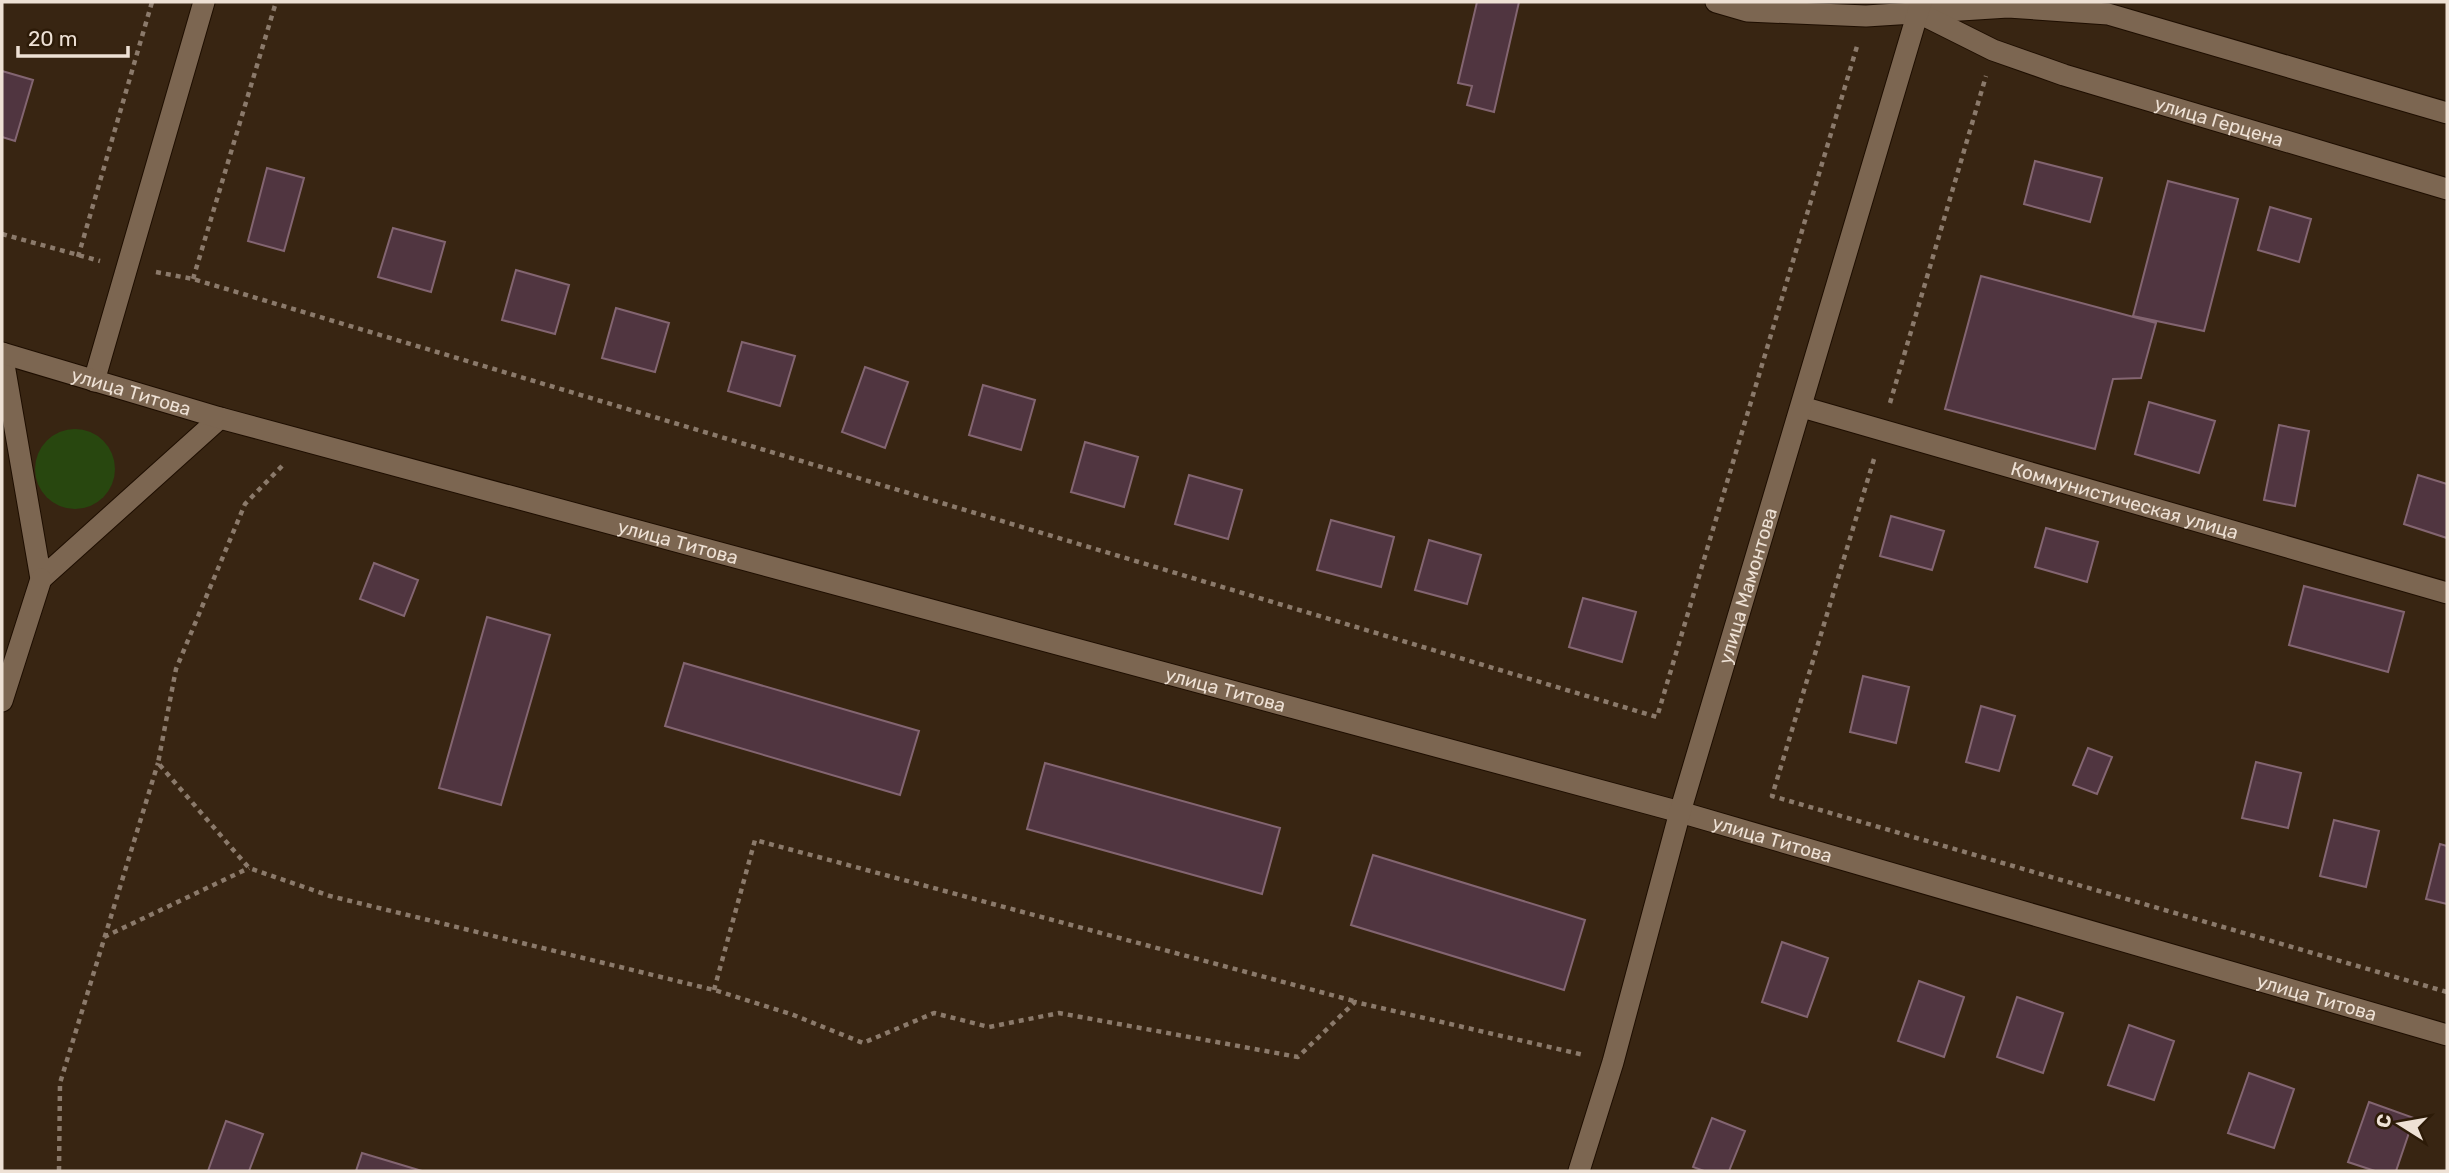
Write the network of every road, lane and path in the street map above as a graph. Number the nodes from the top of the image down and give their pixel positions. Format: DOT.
graph roads {
  1 [pos="152,2"];
  2 [pos="204,2"];
  3 [pos="276,2"];
  4 [pos="1716,2"];
  5 [pos="1915,5"];
  6 [pos="1866,16"];
  7 [pos="1993,50"];
  8 [pos="2447,113"];
  9 [pos="2447,189"];
  10 [pos="2,234"];
  11 [pos="2,353"];
  12 [pos="94,381"];
  13 [pos="1802,407"];
  14 [pos="220,418"];
  15 [pos="1882,429"];
  16 [pos="306,441"];
  17 [pos="41,579"];
  18 [pos="2447,593"];
  19 [pos="2,701"];
  20 [pos="158,763"];
  21 [pos="1680,812"];
  22 [pos="249,868"];
  23 [pos="104,937"];
  24 [pos="714,990"];
  25 [pos="2447,992"];
  26 [pos="1355,1002"];
  27 [pos="2447,1035"];
  28 [pos="1613,1062"];
  29 [pos="59,1171"];
  30 [pos="1579,1171"];
  1 -- 10 [label="path"];
  2 -- 12 [label="street"];
  3 -- 6 [label="path"];
  4 -- 6 [label="street"];
  5 -- 6 [label="street"];
  5 -- 7 [label="street, улица Герцена"];
  5 -- 8 [label="street"];
  5 -- 13 [label="street, улица Мамонтова"];
  7 -- 9 [label="street, улица Герцена"];
  7 -- 15 [label="path"];
  11 -- 12 [label="street, улица Титова"];
  11 -- 17 [label="street"];
  12 -- 14 [label="street, улица Титова"];
  13 -- 15 [label="street, Коммунистическая улица"];
  13 -- 21 [label="street, улица Мамонтова"];
  14 -- 16 [label="street, улица Титова"];
  14 -- 17 [label="street"];
  15 -- 18 [label="street, Коммунистическая улица"];
  15 -- 25 [label="path"];
  16 -- 20 [label="path"];
  16 -- 21 [label="street, улица Титова"];
  17 -- 19 [label="street"];
  20 -- 22 [label="path"];
  20 -- 23 [label="path"];
  21 -- 27 [label="street, улица Титова"];
  21 -- 28 [label="street, улица Мамонтова"];
  22 -- 23 [label="path"];
  22 -- 24 [label="path"];
  23 -- 29 [label="path"];
  24 -- 26 [label="path"];
  24 -- 26 [label="path"];
  26 -- 28 [label="path"];
  28 -- 30 [label="street, улица Мамонтова"];
}
